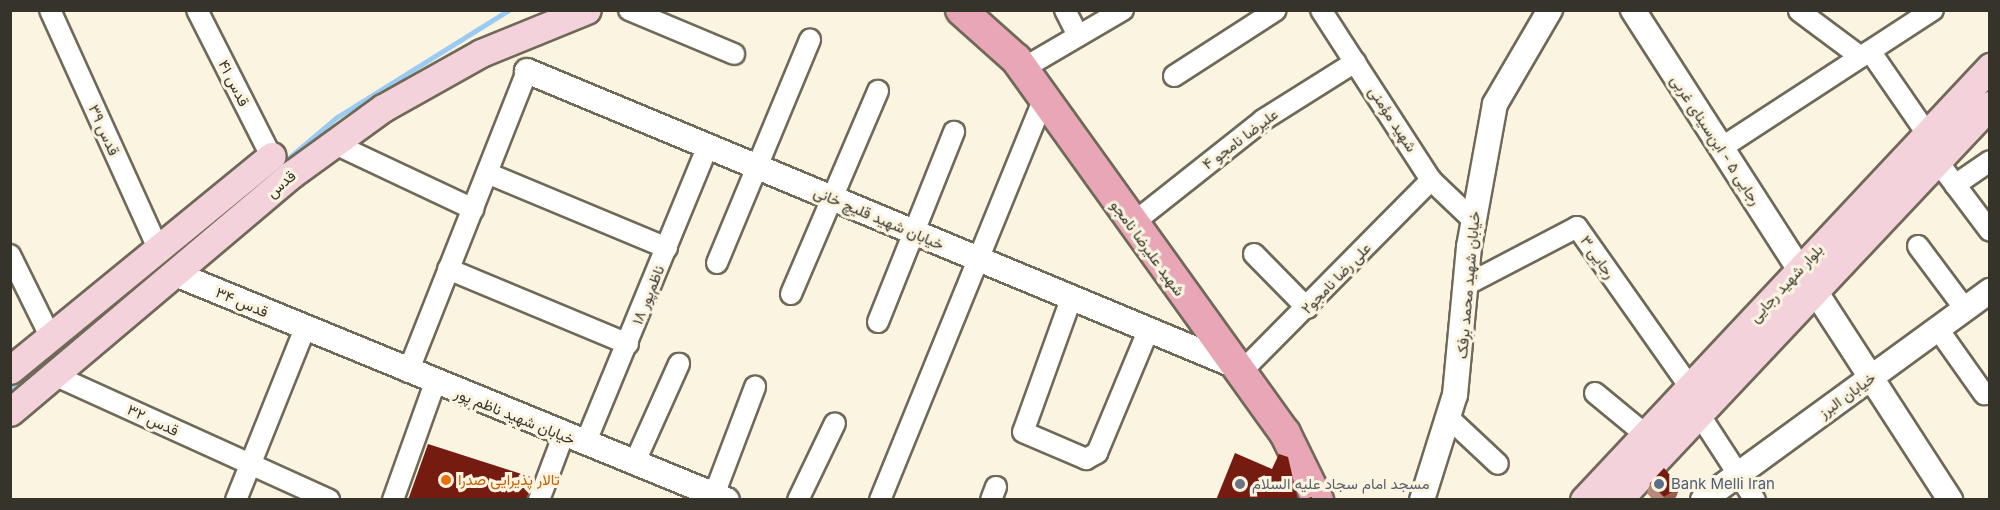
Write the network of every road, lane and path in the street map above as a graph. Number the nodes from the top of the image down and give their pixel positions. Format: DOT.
graph roads {
  1 [pos="50,10"];
  2 [pos="197,10"];
  3 [pos="587,10"];
  4 [pos="629,10"];
  5 [pos="961,10"];
  6 [pos="1065,10"];
  7 [pos="1123,10"];
  8 [pos="1276,10"];
  9 [pos="1321,10"];
  10 [pos="1550,10"];
  11 [pos="1633,10"];
  12 [pos="1933,10"];
  13 [pos="1799,11"];
  14 [pos="1078,36"];
  15 [pos="810,40"];
  16 [pos="734,54"];
  17 [pos="1866,54"];
  18 [pos="1355,62"];
  19 [pos="1989,68"];
  20 [pos="1022,69"];
  21 [pos="527,71"];
  22 [pos="1174,76"];
  23 [pos="878,91"];
  24 [pos="1042,104"];
  25 [pos="1989,105"];
  26 [pos="954,132"];
  27 [pos="1928,135"];
  28 [pos="334,144"];
  29 [pos="708,145"];
  30 [pos="1721,148"];
  31 [pos="271,156"];
  32 [pos="1989,161"];
  33 [pos="1938,162"];
  34 [pos="757,167"];
  35 [pos="487,173"];
  36 [pos="1431,180"];
  37 [pos="1955,185"];
  38 [pos="832,198"];
  39 [pos="209,207"];
  40 [pos="472,209"];
  41 [pos="1473,220"];
  42 [pos="1132,224"];
  43 [pos="230,230"];
  44 [pos="1989,231"];
  45 [pos="914,233"];
  46 [pos="1918,246"];
  47 [pos="667,248"];
  48 [pos="159,250"];
  49 [pos="1254,254"];
  50 [pos="10,255"];
  51 [pos="977,259"];
  52 [pos="717,263"];
  53 [pos="448,269"];
  54 [pos="1799,269"];
  55 [pos="178,275"];
  56 [pos="1468,284"];
  57 [pos="1815,291"];
  58 [pos="1989,291"];
  59 [pos="791,294"];
  60 [pos="1071,299"];
  61 [pos="1307,308"];
  62 [pos="1965,309"];
  63 [pos="878,322"];
  64 [pos="305,328"];
  65 [pos="1938,328"];
  66 [pos="1148,331"];
  67 [pos="51,339"];
  68 [pos="628,344"];
  69 [pos="679,364"];
  70 [pos="1236,369"];
  71 [pos="10,370"];
  72 [pos="408,372"];
  73 [pos="56,375"];
  74 [pos="1870,378"];
  75 [pos="435,383"];
  76 [pos="755,387"];
  77 [pos="1690,387"];
  78 [pos="1595,393"];
  79 [pos="1984,393"];
  80 [pos="10,411"];
  81 [pos="1701,417"];
  82 [pos="1451,420"];
  83 [pos="835,423"];
  84 [pos="1646,435"];
  85 [pos="574,440"];
  86 [pos="634,464"];
  87 [pos="1498,464"];
  88 [pos="249,465"];
  89 [pos="1739,474"];
  90 [pos="710,496"];
  91 [pos="236,500"];
  92 [pos="329,500"];
  93 [pos="393,500"];
  94 [pos="539,500"];
  95 [pos="798,500"];
  96 [pos="880,500"];
  97 [pos="1317,500"];
  98 [pos="1422,500"];
  99 [pos="1584,500"];
  100 [pos="1618,500"];
  101 [pos="1703,500"];
  102 [pos="1755,500"];
  103 [pos="1950,500"];
  1 -- 48 [label="street, قدس ۳۹"];
  2 -- 31 [label="street, قدس ۴۱"];
  3 -- 28 [label="main road, قدس"];
  4 -- 16 [label="street"];
  5 -- 20 [label="main road, شهید علیرضا نامجو"];
  6 -- 14 [label="street"];
  7 -- 14 [label="street"];
  8 -- 22 [label="street"];
  9 -- 18 [label="street, شهید مؤمنی"];
  10 -- 41 [label="street, خیابان شهید محمد برفک"];
  11 -- 30 [label="street, رجایی ۵ - ابن‌سینای غربی"];
  12 -- 17 [label="street"];
  13 -- 17 [label="street"];
  14 -- 20 [label="street"];
  15 -- 34 [label="street"];
  17 -- 27 [label="street"];
  17 -- 30 [label="street"];
  18 -- 36 [label="street, شهید مؤمنی"];
  18 -- 42 [label="street, علیرضا نامجو ۴"];
  19 -- 27 [label="main road, بلوار شهید رجایی"];
  20 -- 24 [label="main road, شهید علیرضا نامجو"];
  21 -- 29 [label="street, خیابان شهید قلیچ خانی"];
  21 -- 35 [label="street"];
  23 -- 38 [label="street"];
  24 -- 42 [label="main road, شهید علیرضا نامجو"];
  24 -- 51 [label="street"];
  25 -- 33 [label="main road, بلوار شهید رجایی"];
  26 -- 45 [label="street"];
  27 -- 54 [label="main road, بلوار شهید رجایی"];
  28 -- 40 [label="street"];
  28 -- 43 [label="main road, قدس"];
  29 -- 34 [label="street, خیابان شهید قلیچ خانی"];
  29 -- 47 [label="street, ناظم‌پور ۱۸"];
  30 -- 54 [label="street, رجایی ۵ - ابن‌سینای غربی"];
  31 -- 39 [label="main road, قدس"];
  32 -- 37 [label="street"];
  33 -- 37 [label="street"];
  33 -- 57 [label="main road, بلوار شهید رجایی"];
  34 -- 38 [label="street, خیابان شهید قلیچ خانی"];
  34 -- 52 [label="street"];
  35 -- 40 [label="street"];
  35 -- 47 [label="street"];
  36 -- 41 [label="street, شهید مؤمنی"];
  36 -- 61 [label="street, علی رضا نامجو۲"];
  37 -- 44 [label="street"];
  38 -- 45 [label="street, خیابان شهید قلیچ خانی"];
  38 -- 59 [label="street"];
  39 -- 43 [label="main road"];
  39 -- 48 [label="main road, قدس"];
  40 -- 53 [label="street"];
  41 -- 56 [label="street, خیابان شهید محمد برفک"];
  42 -- 70 [label="main road, شهید علیرضا نامجو"];
  43 -- 55 [label="main road, قدس"];
  45 -- 51 [label="street, خیابان شهید قلیچ خانی"];
  45 -- 63 [label="street"];
  46 -- 62 [label="street"];
  47 -- 68 [label="street, ناظم‌پور ۱۸"];
  48 -- 67 [label="main road, قدس"];
  49 -- 61 [label="street"];
  50 -- 67 [label="street"];
  51 -- 60 [label="street, خیابان شهید قلیچ خانی"];
  51 -- 96 [label="street"];
  53 -- 68 [label="street"];
  53 -- 72 [label="street"];
  54 -- 57 [label="main road"];
  54 -- 77 [label="main road, بلوار شهید رجایی"];
  55 -- 64 [label="street, قدس ۳۴"];
  55 -- 73 [label="main road, قدس"];
  56 -- 77 [label="street, رجایی ۳"];
  56 -- 82 [label="street, خیابان شهید محمد برفک"];
  57 -- 74 [label="street"];
  57 -- 81 [label="main road, بلوار شهید رجایی"];
  58 -- 62 [label="street, خیابان البرز"];
  60 -- 66 [label="street, خیابان شهید قلیچ خانی"];
  60 -- 66 [label="street"];
  61 -- 70 [label="street, علی رضا نامجو۲"];
  62 -- 65 [label="street, خیابان البرز"];
  64 -- 72 [label="street, خیابان شهید ناظم پور"];
  64 -- 88 [label="street"];
  65 -- 74 [label="street, خیابان البرز"];
  65 -- 79 [label="street"];
  66 -- 70 [label="street, خیابان شهید قلیچ خانی"];
  67 -- 71 [label="main road, قدس"];
  68 -- 85 [label="street, ناظم‌پور ۱۸"];
  69 -- 86 [label="street"];
  70 -- 97 [label="main road, شهید علیرضا نامجو"];
  72 -- 75 [label="street, خیابان شهید ناظم پور"];
  73 -- 80 [label="main road, قدس"];
  73 -- 88 [label="street, قدس ۳۲"];
  74 -- 89 [label="street, خیابان البرز"];
  74 -- 103 [label="street"];
  75 -- 85 [label="street, خیابان شهید ناظم پور"];
  75 -- 93 [label="street"];
  76 -- 90 [label="street"];
  77 -- 84 [label="main road, بلوار شهید رجایی"];
  78 -- 84 [label="street"];
  81 -- 89 [label="street"];
  81 -- 100 [label="main road, بلوار شهید رجایی"];
  82 -- 87 [label="street"];
  82 -- 98 [label="street, خیابان شهید محمد برفک"];
  83 -- 95 [label="street"];
  84 -- 99 [label="main road, بلوار شهید رجایی"];
  85 -- 86 [label="street, خیابان شهید ناظم پور"];
  85 -- 94 [label="street, ناظم‌پور ۱۸"];
  86 -- 90 [label="street, خیابان شهید ناظم پور"];
  88 -- 91 [label="street"];
  88 -- 92 [label="street, قدس ۳۲"];
  89 -- 101 [label="street, خیابان البرز"];
  89 -- 102 [label="street"];
}
